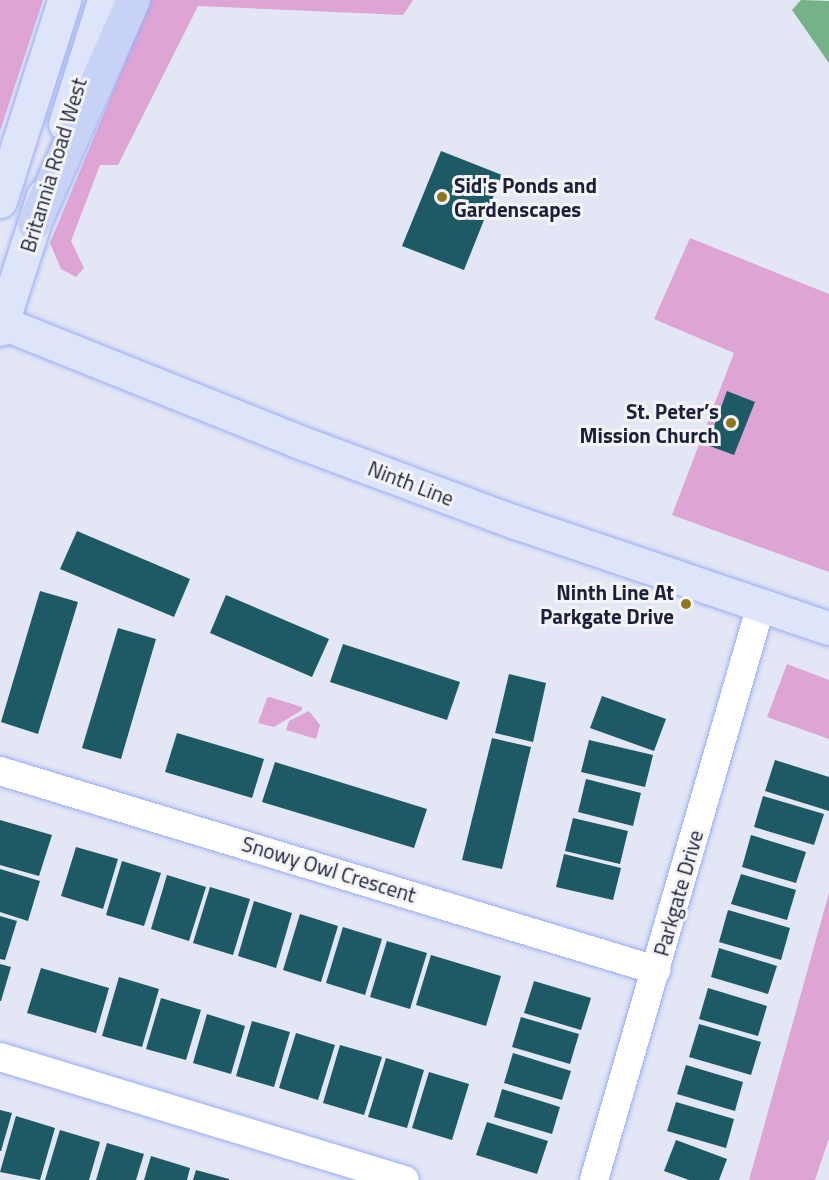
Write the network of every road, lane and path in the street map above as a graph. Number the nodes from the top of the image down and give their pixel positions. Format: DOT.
graph roads {
  1 [pos="64,0"];
  2 [pos="104,0"];
  3 [pos="133,0"];
  4 [pos="0,201"];
  5 [pos="34,223"];
  6 [pos="1,324"];
  7 [pos="761,605"];
  8 [pos="829,628"];
  9 [pos="0,771"];
  10 [pos="656,970"];
  11 [pos="0,1057"];
  12 [pos="405,1180"];
  13 [pos="594,1180"];
  1 -- 4 [label="main road, Britannia Road West"];
  2 -- 5 [label="main road, Britannia Road West"];
  3 -- 5 [label="highway"];
  5 -- 6 [label="main road, Britannia Road West"];
  6 -- 7 [label="main road, Ninth Line"];
  7 -- 8 [label="main road, Ninth Line"];
  7 -- 10 [label="street, Parkgate Drive"];
  9 -- 10 [label="street, Snowy Owl Crescent"];
  10 -- 13 [label="street, Parkgate Drive"];
  11 -- 12 [label="street"];
}
